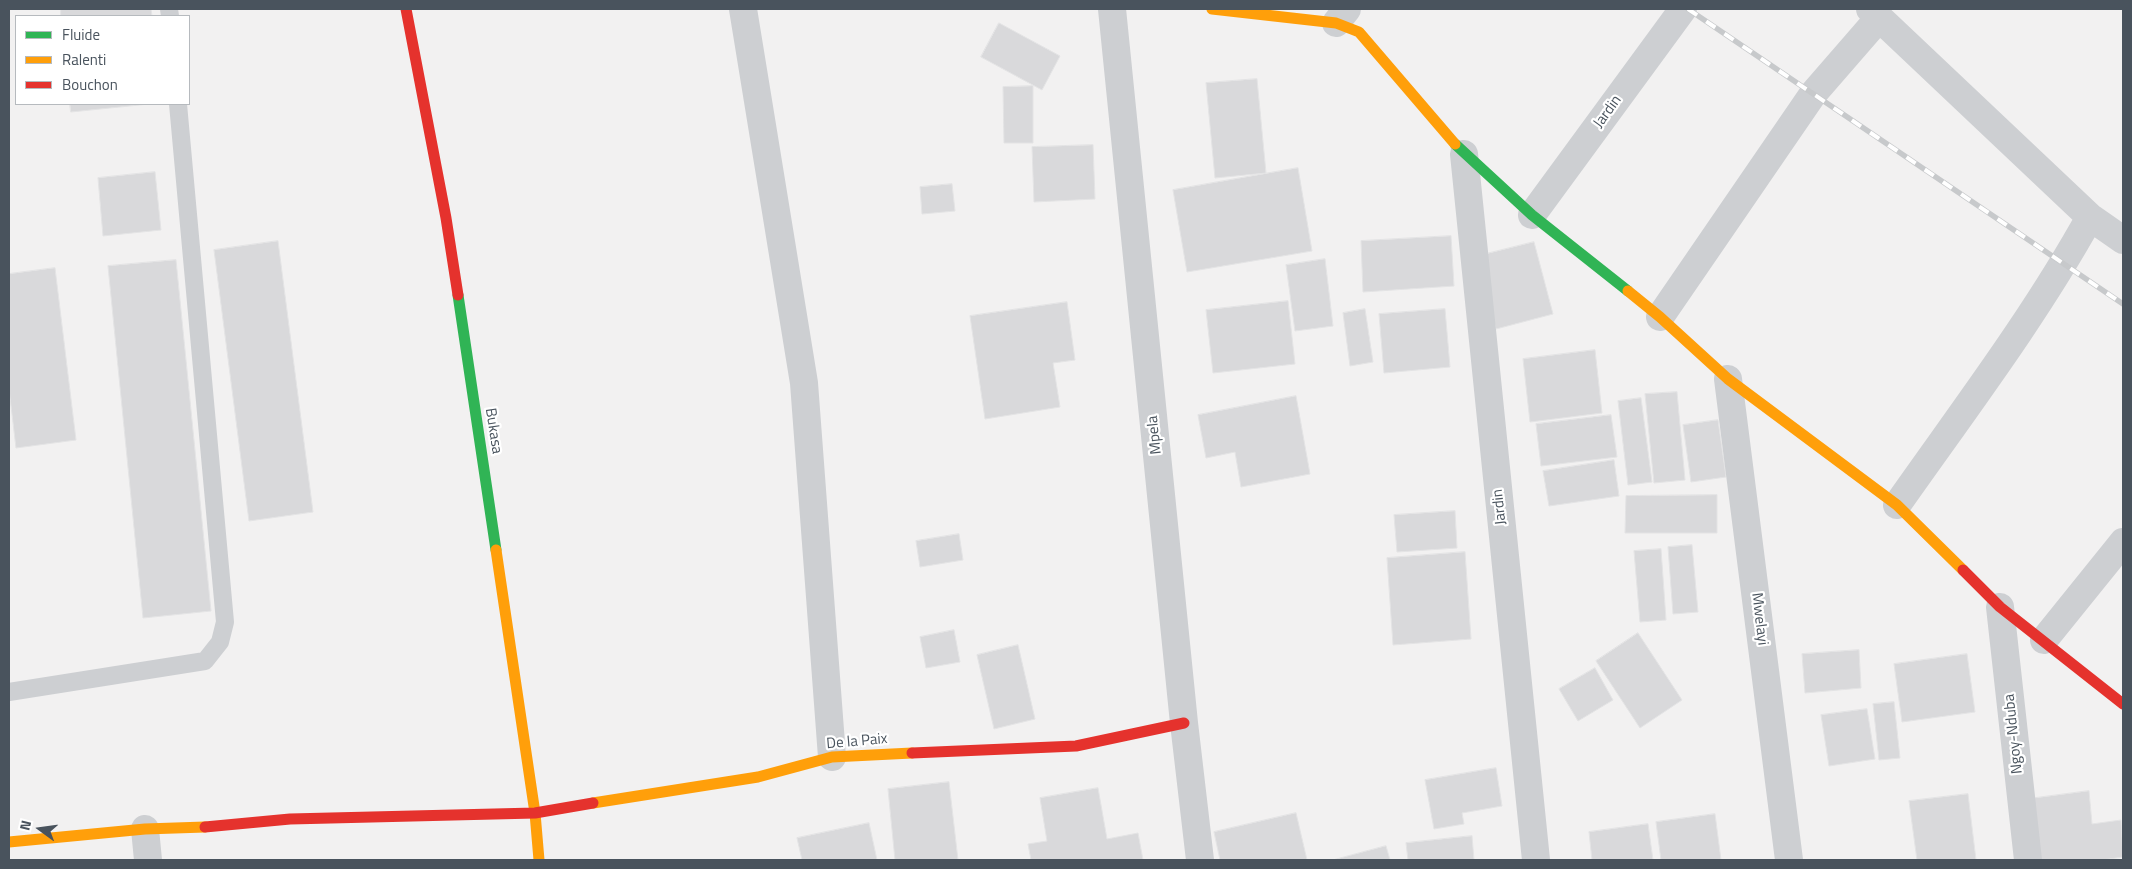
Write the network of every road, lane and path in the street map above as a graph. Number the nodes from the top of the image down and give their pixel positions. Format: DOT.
graph roads {
  1 [pos="406,9"];
  2 [pos="743,9"];
  3 [pos="1112,9"];
  4 [pos="1212,9"];
  5 [pos="1683,9"];
  6 [pos="1875,13"];
  7 [pos="1341,16"];
  8 [pos="178,105"];
  9 [pos="1464,154"];
  10 [pos="1532,215"];
  11 [pos="2090,217"];
  12 [pos="2123,240"];
  13 [pos="1660,317"];
  14 [pos="1728,379"];
  15 [pos="1897,505"];
  16 [pos="2123,542"];
  17 [pos="2000,607"];
  18 [pos="2044,640"];
  19 [pos="9,692"];
  20 [pos="2123,704"];
  21 [pos="1184,723"];
  22 [pos="832,757"];
  23 [pos="535,813"];
  24 [pos="145,828"];
  25 [pos="9,842"];
  26 [pos="148,860"];
  27 [pos="540,860"];
  28 [pos="1200,860"];
  29 [pos="1536,860"];
  30 [pos="1789,860"];
  31 [pos="2028,860"];
  1 -- 23 [label="street, Bukasa"];
  2 -- 22 [label="street"];
  3 -- 21 [label="street, Mpela"];
  4 -- 7 [label="street"];
  5 -- 10 [label="street, Jardin"];
  6 -- 11 [label="street"];
  6 -- 13 [label="street"];
  7 -- 9 [label="street"];
  8 -- 19 [label="lane"];
  9 -- 10 [label="street"];
  9 -- 29 [label="street, Jardin"];
  10 -- 13 [label="street"];
  11 -- 12 [label="street"];
  11 -- 15 [label="street"];
  13 -- 14 [label="street"];
  14 -- 15 [label="street"];
  14 -- 30 [label="street, Mwelayi"];
  15 -- 17 [label="street"];
  16 -- 18 [label="street"];
  17 -- 18 [label="street"];
  17 -- 31 [label="street, Ngoy-Nduba"];
  18 -- 20 [label="street"];
  21 -- 22 [label="street, De la Paix"];
  21 -- 28 [label="street, Mpela"];
  22 -- 23 [label="street, De la Paix"];
  23 -- 24 [label="street, De la Paix"];
  23 -- 27 [label="street, Bukasa"];
  24 -- 25 [label="street, De la Paix"];
  24 -- 26 [label="street"];
}
